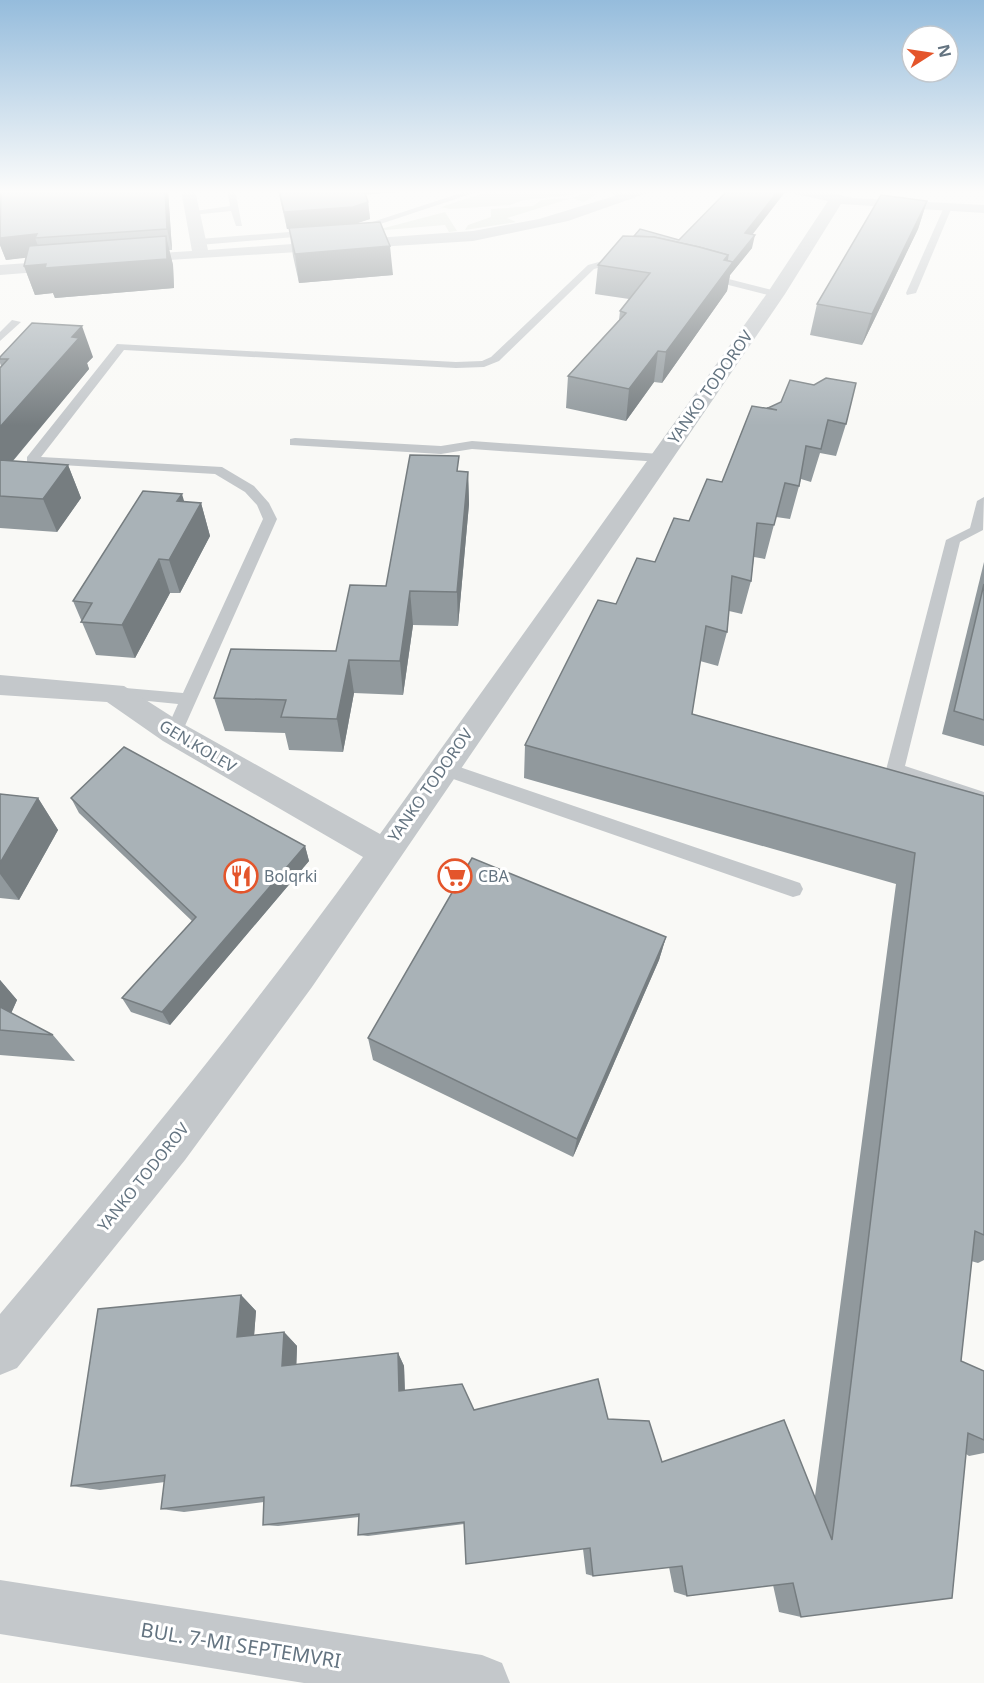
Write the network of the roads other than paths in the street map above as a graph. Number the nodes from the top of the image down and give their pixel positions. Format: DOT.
graph roads {
  1 [pos="20,269"];
  2 [pos="589,269"];
  3 [pos="785,269"];
  4 [pos="922,269"];
  5 [pos="0,270"];
  6 [pos="697,274"];
  7 [pos="911,293"];
  8 [pos="776,294"];
  9 [pos="16,322"];
  10 [pos="0,338"];
  11 [pos="295,442"];
  12 [pos="660,458"];
  13 [pos="984,501"];
  14 [pos="0,685"];
  15 [pos="114,693"];
  16 [pos="189,699"];
  17 [pos="174,733"];
  18 [pos="442,768"];
  19 [pos="984,799"];
  20 [pos="383,852"];
  21 [pos="793,889"];
  22 [pos="0,1351"];
  23 [pos="0,1607"];
  24 [pos="482,1683"];
  1 -- 5 [label="street"];
  2 -- 16 [label="lane"];
  3 -- 8 [label="street, YANKO TODOROV"];
  4 -- 7 [label="lane"];
  6 -- 8 [label="lane"];
  8 -- 12 [label="street, YANKO TODOROV"];
  9 -- 10 [label="lane"];
  11 -- 12 [label="lane"];
  12 -- 18 [label="street, YANKO TODOROV"];
  13 -- 19 [label="lane"];
  14 -- 15 [label="street, GEN.KOLEV"];
  15 -- 16 [label="lane"];
  15 -- 17 [label="street, GEN.KOLEV"];
  16 -- 17 [label="lane"];
  17 -- 20 [label="street, GEN.KOLEV"];
  18 -- 20 [label="street, YANKO TODOROV"];
  18 -- 21 [label="lane"];
  20 -- 22 [label="street, YANKO TODOROV"];
  23 -- 24 [label="street, BUL. 7-MI SEPTEMVRI"];
}
